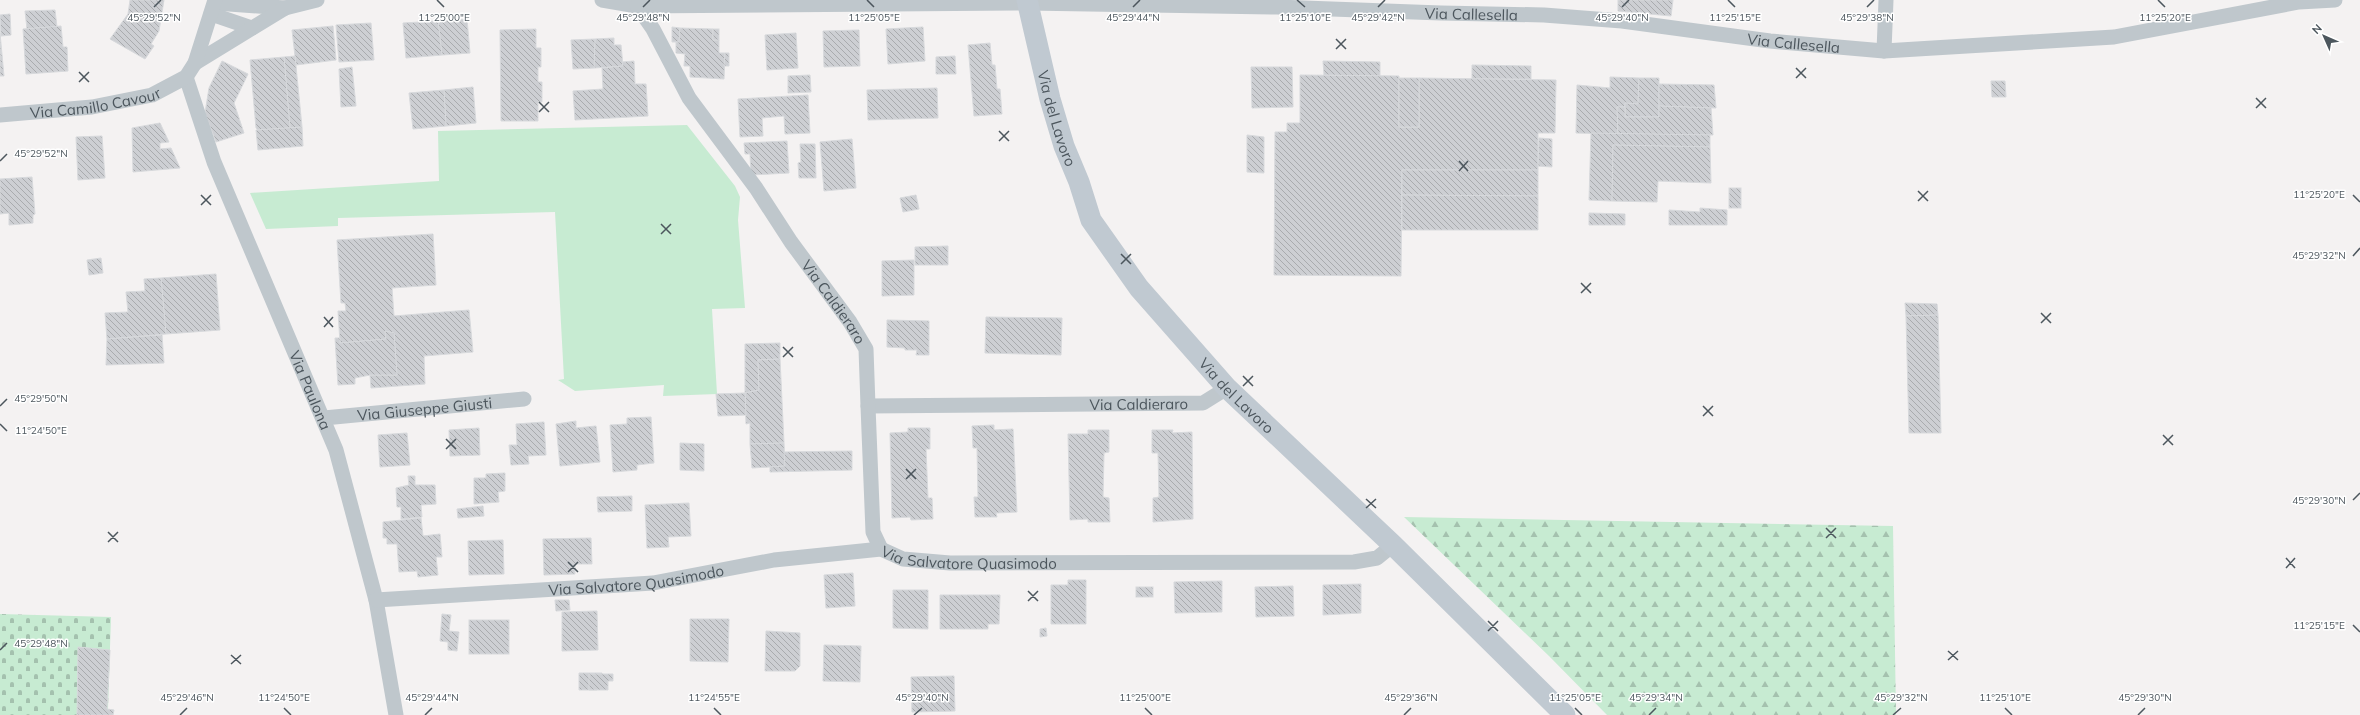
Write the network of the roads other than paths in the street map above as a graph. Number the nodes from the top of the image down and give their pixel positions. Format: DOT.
graph roads {
  1 [pos="317,0"];
  2 [pos="602,0"];
  3 [pos="1886,0"];
  4 [pos="2335,0"];
  5 [pos="702,2"];
  6 [pos="1027,2"];
  7 [pos="1277,3"];
  8 [pos="214,5"];
  9 [pos="637,6"];
  10 [pos="285,8"];
  11 [pos="252,28"];
  12 [pos="1884,51"];
  13 [pos="195,63"];
  14 [pos="186,77"];
  15 [pos="0,115"];
  16 [pos="1227,388"];
  17 [pos="524,399"];
  18 [pos="868,406"];
  19 [pos="324,418"];
  20 [pos="1393,545"];
  21 [pos="881,549"];
  22 [pos="376,600"];
  23 [pos="396,715"];
  24 [pos="1566,715"];
  1 -- 10 [label="street"];
  2 -- 9 [label="street, Via Callesella"];
  3 -- 12 [label="street"];
  4 -- 12 [label="street, Via Callesella"];
  5 -- 6 [label="street, Via Callesella"];
  5 -- 9 [label="street, Via Callesella"];
  6 -- 7 [label="street, Via Callesella"];
  6 -- 16 [label="street, Via del Lavoro"];
  7 -- 12 [label="street, Via Callesella"];
  8 -- 10 [label="street"];
  8 -- 11 [label="street"];
  8 -- 13 [label="street"];
  9 -- 18 [label="street, Via Caldieraro"];
  10 -- 11 [label="street"];
  11 -- 13 [label="street"];
  13 -- 14 [label="street"];
  14 -- 15 [label="street, Via Camillo Cavour"];
  14 -- 19 [label="street, Via Paulona"];
  16 -- 18 [label="street, Via Caldieraro"];
  16 -- 20 [label="street, Via del Lavoro"];
  17 -- 19 [label="street, Via Giuseppe Giusti"];
  18 -- 21 [label="street"];
  19 -- 22 [label="street, Via Paulona"];
  20 -- 21 [label="street, Via Salvatore Quasimodo"];
  20 -- 24 [label="street, Via del Lavoro"];
  21 -- 22 [label="street, Via Salvatore Quasimodo"];
  22 -- 23 [label="street, Via Paulona"];
}
